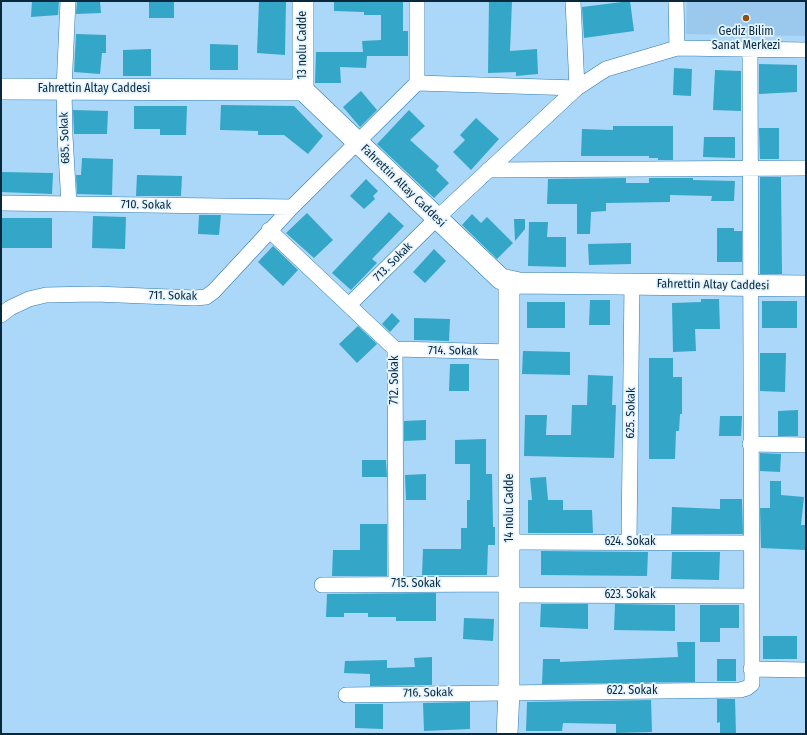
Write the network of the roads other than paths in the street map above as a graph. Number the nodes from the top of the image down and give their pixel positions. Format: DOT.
graph roads {
  1 [pos="68,1"];
  2 [pos="303,1"];
  3 [pos="417,1"];
  4 [pos="573,1"];
  5 [pos="676,1"];
  6 [pos="676,48"];
  7 [pos="750,50"];
  8 [pos="806,50"];
  9 [pos="417,83"];
  10 [pos="577,88"];
  11 [pos="1,89"];
  12 [pos="64,89"];
  13 [pos="303,90"];
  14 [pos="358,142"];
  15 [pos="806,168"];
  16 [pos="749,169"];
  17 [pos="488,170"];
  18 [pos="1,203"];
  19 [pos="69,204"];
  20 [pos="292,207"];
  21 [pos="437,218"];
  22 [pos="269,230"];
  23 [pos="509,282"];
  24 [pos="632,283"];
  25 [pos="749,286"];
  26 [pos="806,286"];
  27 [pos="348,305"];
  28 [pos="1,316"];
  29 [pos="395,349"];
  30 [pos="510,352"];
  31 [pos="750,444"];
  32 [pos="806,445"];
  33 [pos="510,542"];
  34 [pos="629,542"];
  35 [pos="751,543"];
  36 [pos="396,584"];
  37 [pos="322,585"];
  38 [pos="509,590"];
  39 [pos="751,596"];
  40 [pos="806,670"];
  41 [pos="752,676"];
  42 [pos="510,692"];
  43 [pos="346,695"];
  44 [pos="507,734"];
  1 -- 12 [label="street, 685. Sokak"];
  2 -- 13 [label="street, 13 nolu Cadde"];
  3 -- 9 [label="street"];
  4 -- 10 [label="street"];
  5 -- 6 [label="street"];
  6 -- 7 [label="street, 713. Sokak"];
  6 -- 10 [label="street, 713. Sokak"];
  7 -- 8 [label="street, 713. Sokak"];
  7 -- 16 [label="street"];
  9 -- 10 [label="street"];
  9 -- 14 [label="street, 711. Sokak"];
  10 -- 17 [label="street, 713. Sokak"];
  11 -- 12 [label="street, Fahrettin Altay Caddesi"];
  12 -- 13 [label="street, Fahrettin Altay Caddesi"];
  12 -- 19 [label="street, 685. Sokak"];
  13 -- 14 [label="street, Fahrettin Altay Caddesi"];
  14 -- 20 [label="street, 711. Sokak"];
  14 -- 21 [label="street, Fahrettin Altay Caddesi"];
  15 -- 16 [label="street"];
  16 -- 17 [label="street"];
  16 -- 25 [label="street"];
  17 -- 21 [label="street, 713. Sokak"];
  18 -- 19 [label="street, 710. Sokak"];
  19 -- 20 [label="street, 710. Sokak"];
  20 -- 22 [label="street, 711. Sokak"];
  21 -- 23 [label="street, Fahrettin Altay Caddesi"];
  21 -- 27 [label="street, 713. Sokak"];
  22 -- 27 [label="street, 712. Sokak"];
  22 -- 28 [label="street, 711. Sokak"];
  23 -- 24 [label="street, Fahrettin Altay Caddesi"];
  23 -- 30 [label="street, 14 nolu Cadde"];
  24 -- 25 [label="street, Fahrettin Altay Caddesi"];
  24 -- 34 [label="street, 625. Sokak"];
  25 -- 26 [label="street, Fahrettin Altay Caddesi"];
  25 -- 31 [label="street"];
  27 -- 29 [label="street, 712. Sokak"];
  29 -- 30 [label="street, 714. Sokak"];
  29 -- 36 [label="street, 712. Sokak"];
  30 -- 33 [label="street, 14 nolu Cadde"];
  31 -- 32 [label="street"];
  31 -- 35 [label="street"];
  33 -- 34 [label="street, 624. Sokak"];
  33 -- 38 [label="street, 14 nolu Cadde"];
  34 -- 35 [label="street, 624. Sokak"];
  35 -- 39 [label="street"];
  36 -- 37 [label="street, 715. Sokak"];
  36 -- 38 [label="street, 715. Sokak"];
  38 -- 39 [label="street, 623. Sokak"];
  38 -- 42 [label="street, 14 nolu Cadde"];
  39 -- 41 [label="street"];
  40 -- 41 [label="street, 622. Sokak"];
  41 -- 42 [label="street, 622. Sokak"];
  42 -- 43 [label="street, 716. Sokak"];
  42 -- 44 [label="street, 14 nolu Cadde"];
}
